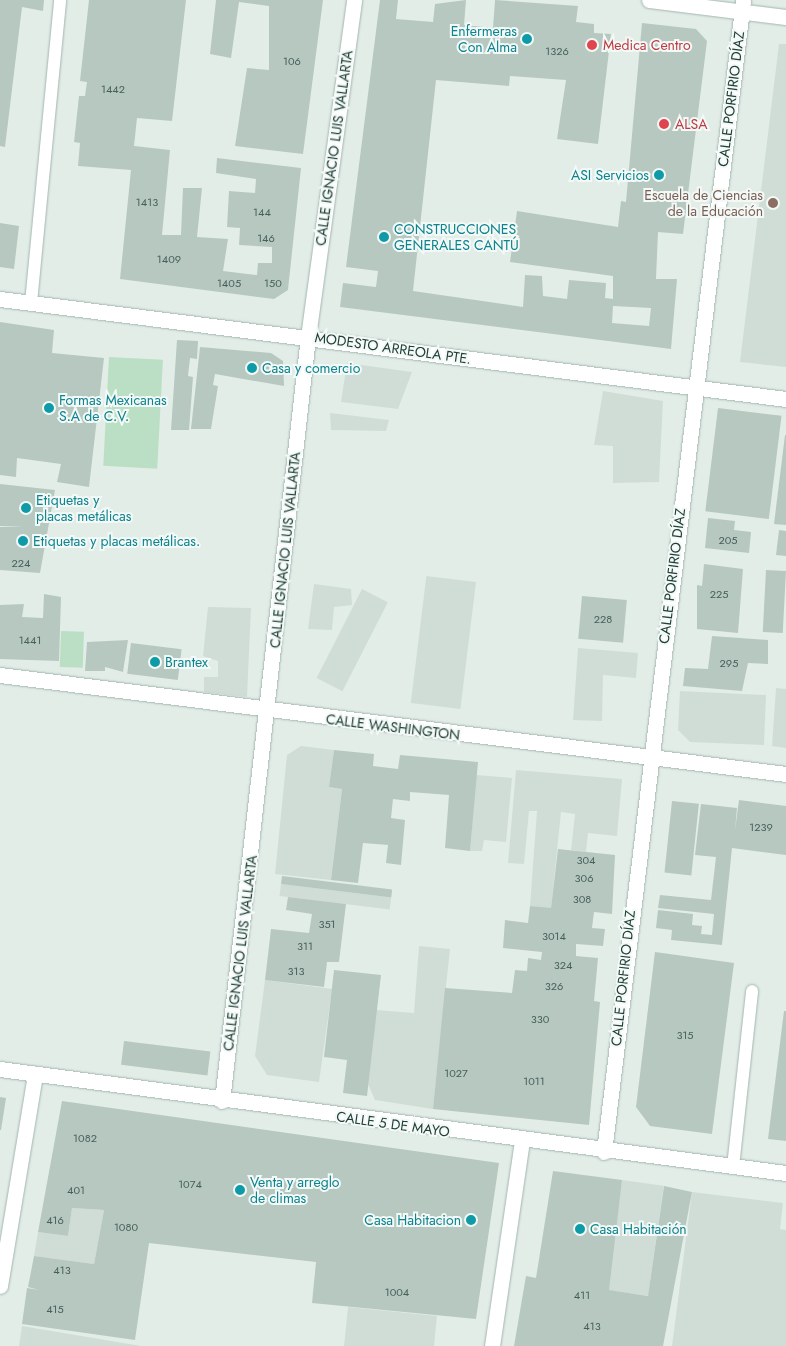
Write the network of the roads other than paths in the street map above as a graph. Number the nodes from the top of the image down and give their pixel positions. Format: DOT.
graph roads {
  1 [pos="60,0"];
  2 [pos="354,0"];
  3 [pos="649,0"];
  4 [pos="742,6"];
  5 [pos="786,17"];
  6 [pos="0,299"];
  7 [pos="31,303"];
  8 [pos="308,337"];
  9 [pos="696,388"];
  10 [pos="786,399"];
  11 [pos="0,675"];
  12 [pos="268,711"];
  13 [pos="648,759"];
  14 [pos="786,774"];
  15 [pos="752,991"];
  16 [pos="0,1069"];
  17 [pos="35,1074"];
  18 [pos="222,1101"];
  19 [pos="522,1141"];
  20 [pos="604,1152"];
  21 [pos="732,1167"];
  22 [pos="786,1173"];
  23 [pos="0,1286"];
  24 [pos="492,1346"];
  1 -- 7 [label="lane"];
  2 -- 8 [label="street, CALLE IGNACIO LUIS VALLARTA"];
  3 -- 4 [label="street"];
  4 -- 5 [label="street"];
  4 -- 9 [label="street, CALLE PORFIRIO DÍAZ"];
  6 -- 7 [label="street, MODESTO ARREOLA PTE."];
  7 -- 8 [label="street, MODESTO ARREOLA PTE."];
  8 -- 9 [label="street, MODESTO ARREOLA PTE."];
  8 -- 12 [label="street, CALLE IGNACIO LUIS VALLARTA"];
  9 -- 10 [label="street, MODESTO ARREOLA PTE."];
  9 -- 13 [label="street, CALLE PORFIRIO DÍAZ"];
  11 -- 12 [label="street, CALLE WASHINGTON"];
  12 -- 13 [label="street, CALLE WASHINGTON"];
  12 -- 18 [label="street, CALLE IGNACIO LUIS VALLARTA"];
  13 -- 14 [label="street, CALLE WASHINGTON"];
  13 -- 20 [label="street, CALLE PORFIRIO DÍAZ"];
  15 -- 21 [label="lane"];
  16 -- 17 [label="street, CALLE 5 DE MAYO"];
  17 -- 18 [label="street, CALLE 5 DE MAYO"];
  17 -- 23 [label="street"];
  18 -- 19 [label="street, CALLE 5 DE MAYO"];
  19 -- 20 [label="street, CALLE 5 DE MAYO"];
  19 -- 24 [label="street"];
  20 -- 21 [label="street, CALLE 5 DE MAYO"];
  21 -- 22 [label="street, CALLE 5 DE MAYO"];
}
